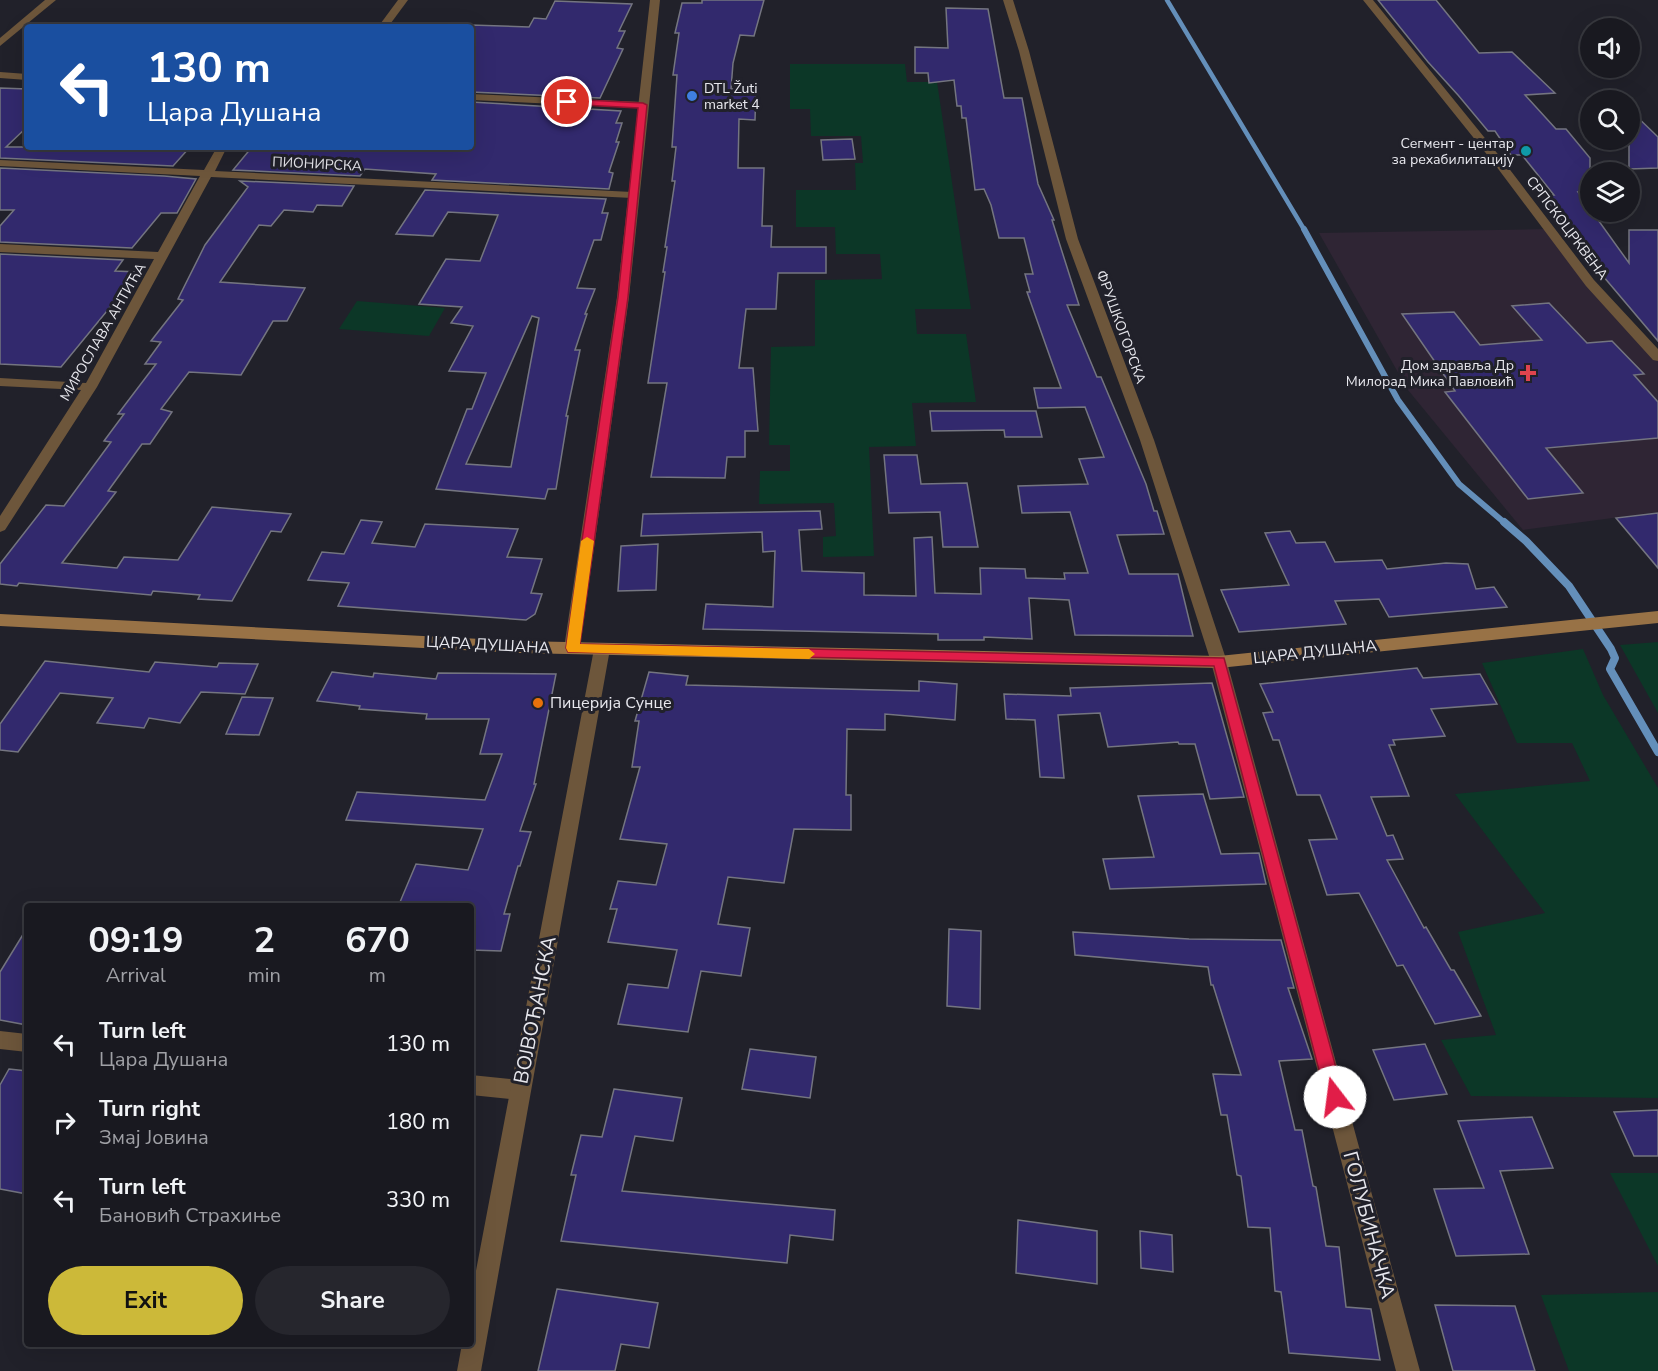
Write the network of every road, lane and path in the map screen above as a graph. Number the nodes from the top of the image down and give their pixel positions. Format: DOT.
graph roads {
  1 [pos="51,0"];
  2 [pos="403,0"];
  3 [pos="655,0"];
  4 [pos="1008,0"];
  5 [pos="1368,0"];
  6 [pos="384,24"];
  7 [pos="0,43"];
  8 [pos="0,75"];
  9 [pos="24,77"];
  10 [pos="474,97"];
  11 [pos="643,105"];
  12 [pos="220,150"];
  13 [pos="0,163"];
  14 [pos="207,174"];
  15 [pos="632,195"];
  16 [pos="0,248"];
  17 [pos="164,256"];
  18 [pos="1658,357"];
  19 [pos="0,382"];
  20 [pos="90,387"];
  21 [pos="0,527"];
  22 [pos="1658,617"];
  23 [pos="0,620"];
  24 [pos="572,648"];
  25 [pos="602,649"];
  26 [pos="1219,662"];
  27 [pos="0,1040"];
  28 [pos="24,1042"];
  29 [pos="474,1085"];
  30 [pos="520,1090"];
  31 [pos="474,1343"];
  32 [pos="473,1347"];
  33 [pos="469,1371"];
  34 [pos="1408,1371"];
  1 -- 7 [label="street"];
  2 -- 6 [label="street"];
  3 -- 11 [label="street"];
  4 -- 26 [label="street, ФРУШКОГОРСКА"];
  5 -- 18 [label="street, СРПСКОЦРКВЕНА"];
  8 -- 9 [label="street"];
  10 -- 11 [label="street"];
  11 -- 15 [label="street"];
  12 -- 14 [label="street, МИРОСЛАВА АНТИЋА"];
  13 -- 14 [label="street, ПИОНИРСКА"];
  14 -- 15 [label="street, ПИОНИРСКА"];
  14 -- 17 [label="street, МИРОСЛАВА АНТИЋА"];
  15 -- 24 [label="street"];
  16 -- 17 [label="street"];
  17 -- 20 [label="street, МИРОСЛАВА АНТИЋА"];
  19 -- 20 [label="street"];
  20 -- 21 [label="street, МИРОСЛАВА АНТИЋА"];
  22 -- 26 [label="main road, ЦАРА ДУШАНА"];
  23 -- 24 [label="main road, ЦАРА ДУШАНА"];
  24 -- 25 [label="main road, ЦАРА ДУШАНА"];
  25 -- 26 [label="main road, ЦАРА ДУШАНА"];
  25 -- 30 [label="street, ВОЈВОЂАНСКА"];
  26 -- 34 [label="street, ГОЛУБИНАЧКА"];
  27 -- 28 [label="street"];
  29 -- 30 [label="street"];
  30 -- 31 [label="street, ВОЈВОЂАНСКА"];
  32 -- 33 [label="street, ВОЈВОЂАНСКА"];
}
